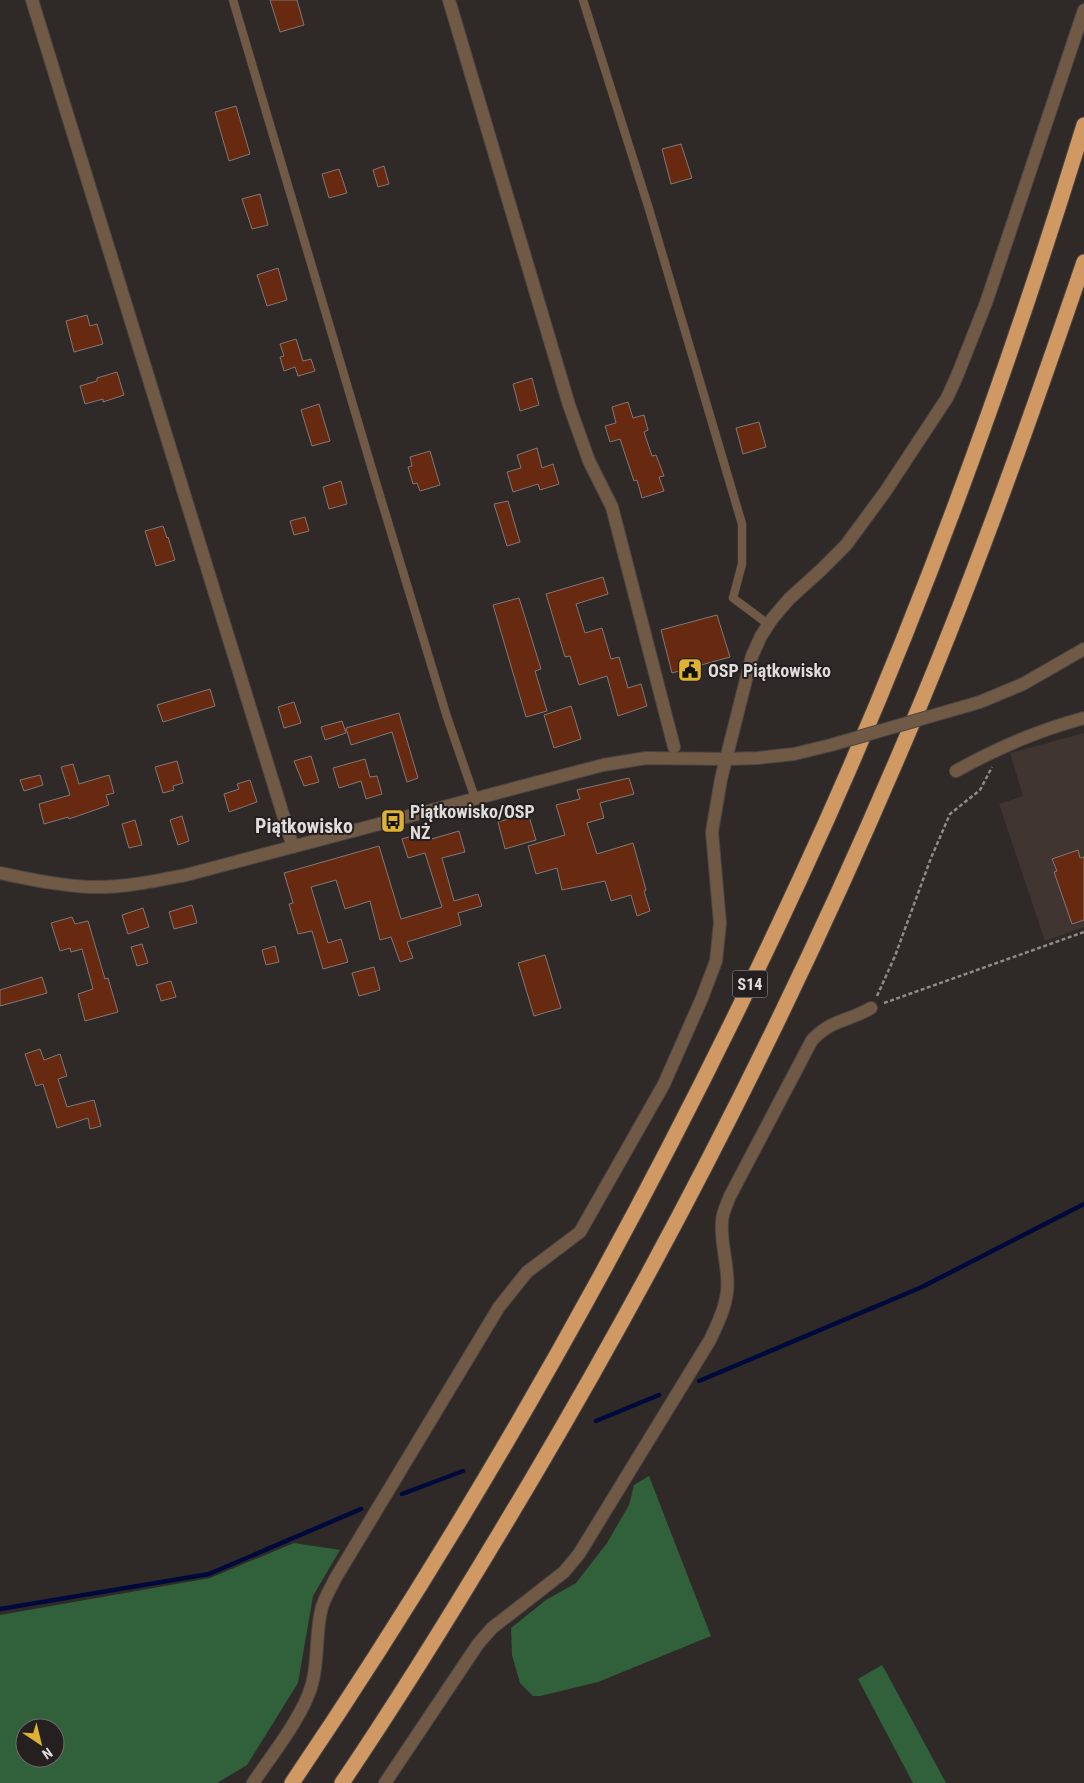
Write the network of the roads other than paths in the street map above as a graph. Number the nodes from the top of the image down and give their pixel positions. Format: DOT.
graph roads {
  1 [pos="32,0"];
  2 [pos="233,0"];
  3 [pos="449,0"];
  4 [pos="583,0"];
  5 [pos="1084,10"];
  6 [pos="1084,125"];
  7 [pos="1084,262"];
  8 [pos="768,624"];
  9 [pos="1084,649"];
  10 [pos="1084,718"];
  11 [pos="674,747"];
  12 [pos="726,759"];
  13 [pos="956,771"];
  14 [pos="475,798"];
  15 [pos="293,847"];
  16 [pos="0,873"];
  17 [pos="870,1008"];
  18 [pos="253,1783"];
  19 [pos="292,1783"];
  20 [pos="342,1783"];
  21 [pos="385,1783"];
  1 -- 15 [label="street"];
  2 -- 14 [label="lane"];
  3 -- 11 [label="street"];
  4 -- 8 [label="lane"];
  5 -- 8 [label="street"];
  6 -- 19 [label="highway, S14"];
  7 -- 20 [label="highway, S14"];
  8 -- 12 [label="street"];
  9 -- 12 [label="street, bridge"];
  10 -- 13 [label="street"];
  12 -- 14 [label="street"];
  12 -- 18 [label="street"];
  14 -- 15 [label="street"];
  15 -- 16 [label="street"];
  17 -- 21 [label="street"];
}
